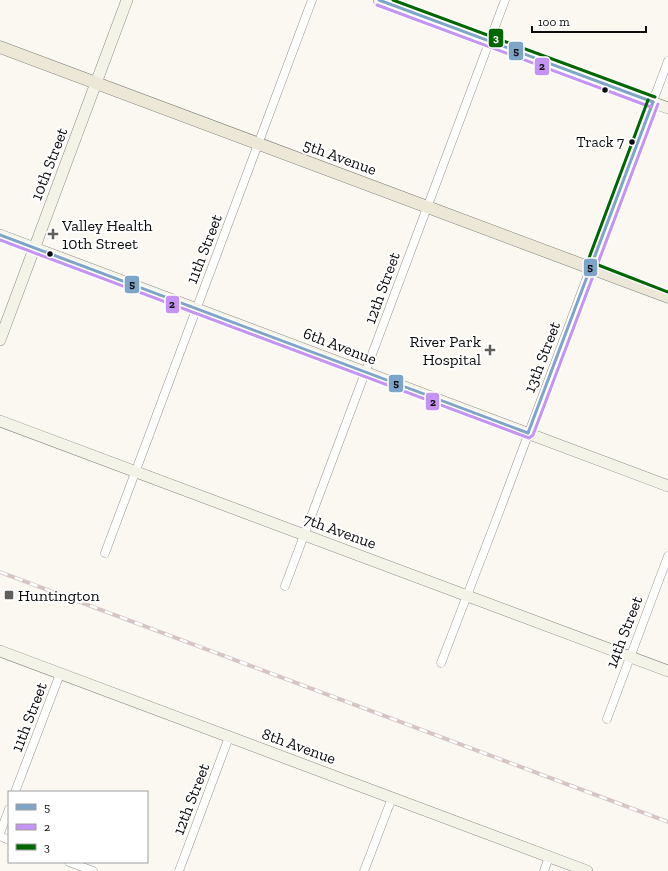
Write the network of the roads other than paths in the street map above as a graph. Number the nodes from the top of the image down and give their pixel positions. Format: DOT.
graph roads {
  1 [pos="127,0"];
  2 [pos="312,0"];
  3 [pos="379,0"];
  4 [pos="505,0"];
  5 [pos="490,41"];
  6 [pos="0,47"];
  7 [pos="668,60"];
  8 [pos="96,84"];
  9 [pos="652,102"];
  10 [pos="668,108"];
  11 [pos="259,144"];
  12 [pos="428,207"];
  13 [pos="0,236"];
  14 [pos="34,248"];
  15 [pos="591,268"];
  16 [pos="668,296"];
  17 [pos="196,309"];
  18 [pos="0,340"];
  19 [pos="366,373"];
  20 [pos="0,421"];
  21 [pos="528,433"];
  22 [pos="136,472"];
  23 [pos="668,486"];
  24 [pos="304,535"];
  25 [pos="105,553"];
  26 [pos="668,556"];
  27 [pos="285,586"];
  28 [pos="467,596"];
  29 [pos="0,651"];
  30 [pos="630,657"];
  31 [pos="441,663"];
  32 [pos="668,671"];
  33 [pos="60,674"];
  34 [pos="607,719"];
  35 [pos="229,737"];
  36 [pos="16,791"];
  37 [pos="392,798"];
  38 [pos="8,812"];
  39 [pos="0,835"];
  40 [pos="549,857"];
  41 [pos="72,863"];
  42 [pos="94,871"];
  43 [pos="179,871"];
  44 [pos="364,871"];
  45 [pos="544,871"];
  46 [pos="587,871"];
  1 -- 8 [label="street, 10th Street"];
  2 -- 11 [label="street, 11th Street"];
  3 -- 5 [label="street"];
  4 -- 5 [label="street, 12th Street"];
  5 -- 9 [label="street"];
  5 -- 12 [label="street, 12th Street"];
  6 -- 8 [label="main road, 5th Avenue"];
  7 -- 9 [label="street, 13th Street"];
  8 -- 11 [label="main road, 5th Avenue"];
  8 -- 14 [label="street, 10th Street"];
  9 -- 10 [label="street"];
  9 -- 15 [label="street, 13th Street"];
  11 -- 12 [label="main road, 5th Avenue"];
  11 -- 17 [label="street, 11th Street"];
  12 -- 15 [label="main road, 5th Avenue"];
  12 -- 19 [label="street, 12th Street"];
  13 -- 14 [label="street, 6th Avenue"];
  14 -- 17 [label="street, 6th Avenue"];
  14 -- 18 [label="street, 10th Street"];
  15 -- 16 [label="main road, 5th Avenue"];
  15 -- 21 [label="street, 13th Street"];
  17 -- 19 [label="street, 6th Avenue"];
  17 -- 22 [label="street, 11th Street"];
  19 -- 21 [label="street, 6th Avenue"];
  19 -- 24 [label="street, 12th Street"];
  20 -- 22 [label="street, 7th Avenue"];
  21 -- 23 [label="street, 6th Avenue"];
  21 -- 28 [label="street, 13th Street"];
  22 -- 24 [label="street, 7th Avenue"];
  22 -- 25 [label="street, 11th Street"];
  24 -- 27 [label="street, 12th Street"];
  24 -- 28 [label="street, 7th Avenue"];
  26 -- 30 [label="street, 14th Street"];
  28 -- 30 [label="street, 7th Avenue"];
  28 -- 31 [label="street, 13th Street"];
  29 -- 33 [label="street, 8th Avenue"];
  30 -- 32 [label="street, 7th Avenue"];
  30 -- 34 [label="street, 14th Street"];
  33 -- 35 [label="street, 8th Avenue"];
  33 -- 36 [label="street, 11th Street"];
  35 -- 37 [label="street, 8th Avenue"];
  35 -- 43 [label="street, 12th Street"];
  37 -- 40 [label="street, 8th Avenue"];
  37 -- 44 [label="street"];
  38 -- 39 [label="street"];
  40 -- 45 [label="street"];
  40 -- 46 [label="street, 8th Avenue"];
  41 -- 42 [label="street"];
}
